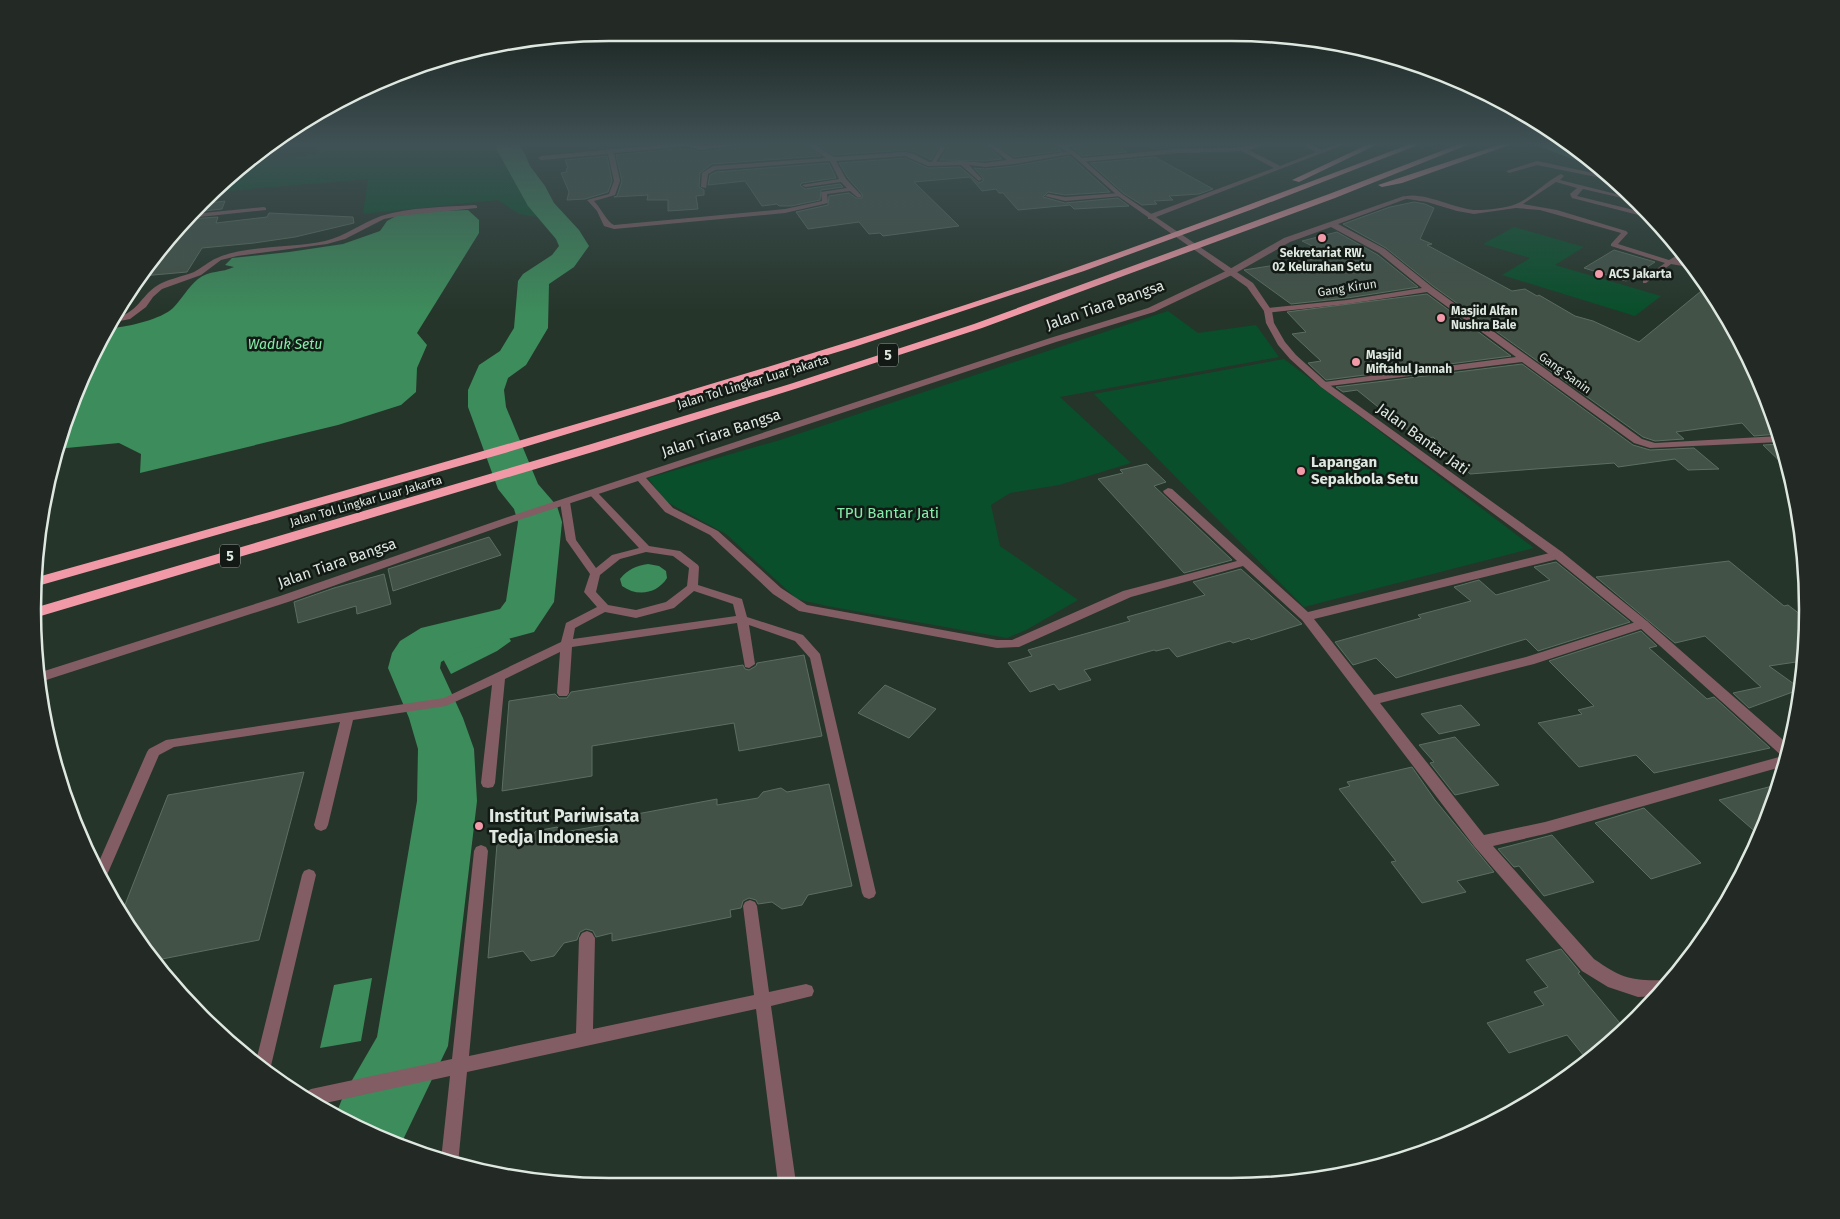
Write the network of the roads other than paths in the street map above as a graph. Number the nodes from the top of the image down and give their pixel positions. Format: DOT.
graph roads {
  1 [pos="590,200"];
  2 [pos="825,200"];
  3 [pos="1127,200"];
  4 [pos="1200,200"];
  5 [pos="1255,200"];
  6 [pos="1269,200"];
  7 [pos="1321,200"];
  8 [pos="1399,200"];
  9 [pos="1429,200"];
  10 [pos="1525,200"];
  11 [pos="1588,200"];
  12 [pos="1516,206"];
  13 [pos="475,208"];
  14 [pos="264,209"];
  15 [pos="1637,213"];
  16 [pos="201,215"];
  17 [pos="1154,219"];
  18 [pos="1332,224"];
  19 [pos="1197,227"];
  20 [pos="1676,258"];
  21 [pos="1670,262"];
  22 [pos="1681,264"];
  23 [pos="1231,272"];
  24 [pos="1646,281"];
  25 [pos="1429,289"];
  26 [pos="1268,312"];
  27 [pos="121,319"];
  28 [pos="1524,359"];
  29 [pos="1324,385"];
  30 [pos="1773,440"];
  31 [pos="640,477"];
  32 [pos="1168,491"];
  33 [pos="593,493"];
  34 [pos="565,502"];
  35 [pos="646,550"];
  36 [pos="1558,556"];
  37 [pos="1245,562"];
  38 [pos="595,574"];
  39 [pos="42,581"];
  40 [pos="692,587"];
  41 [pos="604,608"];
  42 [pos="41,611"];
  43 [pos="1306,617"];
  44 [pos="742,619"];
  45 [pos="1643,624"];
  46 [pos="566,644"];
  47 [pos="749,664"];
  48 [pos="45,676"];
  49 [pos="499,676"];
  50 [pos="563,693"];
  51 [pos="1370,701"];
  52 [pos="348,717"];
  53 [pos="1781,747"];
  54 [pos="1778,762"];
  55 [pos="488,784"];
  56 [pos="321,825"];
  57 [pos="1480,842"];
  58 [pos="481,851"];
  59 [pos="103,867"];
  60 [pos="309,875"];
  61 [pos="869,893"];
  62 [pos="750,906"];
  63 [pos="587,938"];
  64 [pos="1654,988"];
  65 [pos="806,992"];
  66 [pos="763,1001"];
  67 [pos="584,1039"];
  68 [pos="264,1060"];
  69 [pos="459,1066"];
  70 [pos="317,1097"];
  71 [pos="451,1155"];
  72 [pos="786,1178"];
  1 -- 2 [label="street"];
  3 -- 17 [label="street, Jalan Bantar Jati"];
  4 -- 17 [label="street"];
  5 -- 19 [label="highway"];
  6 -- 19 [label="highway, Jalan Tol Lingkar Luar Jakarta / 5"];
  7 -- 42 [label="highway, Jalan Tol Lingkar Luar Jakarta / 5"];
  8 -- 18 [label="street, Jalan Tiara Bangsa"];
  9 -- 12 [label="lane"];
  10 -- 12 [label="lane"];
  11 -- 15 [label="lane"];
  12 -- 21 [label="lane"];
  13 -- 27 [label="lane"];
  14 -- 16 [label="lane"];
  17 -- 23 [label="street, Jalan Bantar Jati"];
  18 -- 23 [label="street, Jalan Tiara Bangsa"];
  18 -- 25 [label="street"];
  19 -- 39 [label="highway, Jalan Tol Lingkar Luar Jakarta / 5"];
  20 -- 21 [label="lane"];
  21 -- 22 [label="lane"];
  21 -- 24 [label="lane"];
  23 -- 26 [label="street, Jalan Bantar Jati"];
  23 -- 31 [label="street, Jalan Tiara Bangsa"];
  25 -- 26 [label="street, Gang Kirun"];
  25 -- 28 [label="street"];
  26 -- 29 [label="street, Jalan Bantar Jati"];
  28 -- 29 [label="street, Gang Sanin"];
  28 -- 30 [label="street, Gang Sanin"];
  29 -- 36 [label="street, Jalan Bantar Jati"];
  31 -- 33 [label="street, Jalan Tiara Bangsa"];
  31 -- 37 [label="street"];
  32 -- 37 [label="street"];
  33 -- 34 [label="street, Jalan Tiara Bangsa"];
  33 -- 35 [label="lane"];
  34 -- 38 [label="lane"];
  34 -- 48 [label="street, Jalan Tiara Bangsa"];
  35 -- 38 [label="lane"];
  35 -- 40 [label="lane"];
  36 -- 43 [label="street"];
  36 -- 45 [label="street, Jalan Bantar Jati"];
  37 -- 43 [label="street"];
  38 -- 41 [label="lane"];
  40 -- 41 [label="lane"];
  40 -- 44 [label="lane"];
  41 -- 46 [label="lane"];
  43 -- 51 [label="street"];
  44 -- 46 [label="lane"];
  44 -- 47 [label="lane"];
  44 -- 61 [label="lane"];
  45 -- 51 [label="street"];
  45 -- 53 [label="street, Jalan Bantar Jati"];
  46 -- 49 [label="lane"];
  46 -- 50 [label="lane"];
  49 -- 52 [label="lane"];
  49 -- 55 [label="lane"];
  51 -- 57 [label="street"];
  52 -- 56 [label="lane"];
  52 -- 59 [label="lane"];
  54 -- 57 [label="street"];
  57 -- 64 [label="street"];
  58 -- 69 [label="lane"];
  60 -- 68 [label="lane"];
  62 -- 66 [label="lane"];
  63 -- 67 [label="lane"];
  65 -- 66 [label="lane"];
  66 -- 67 [label="lane"];
  66 -- 72 [label="lane"];
  67 -- 69 [label="lane"];
  69 -- 70 [label="lane"];
  69 -- 71 [label="lane"];
}
